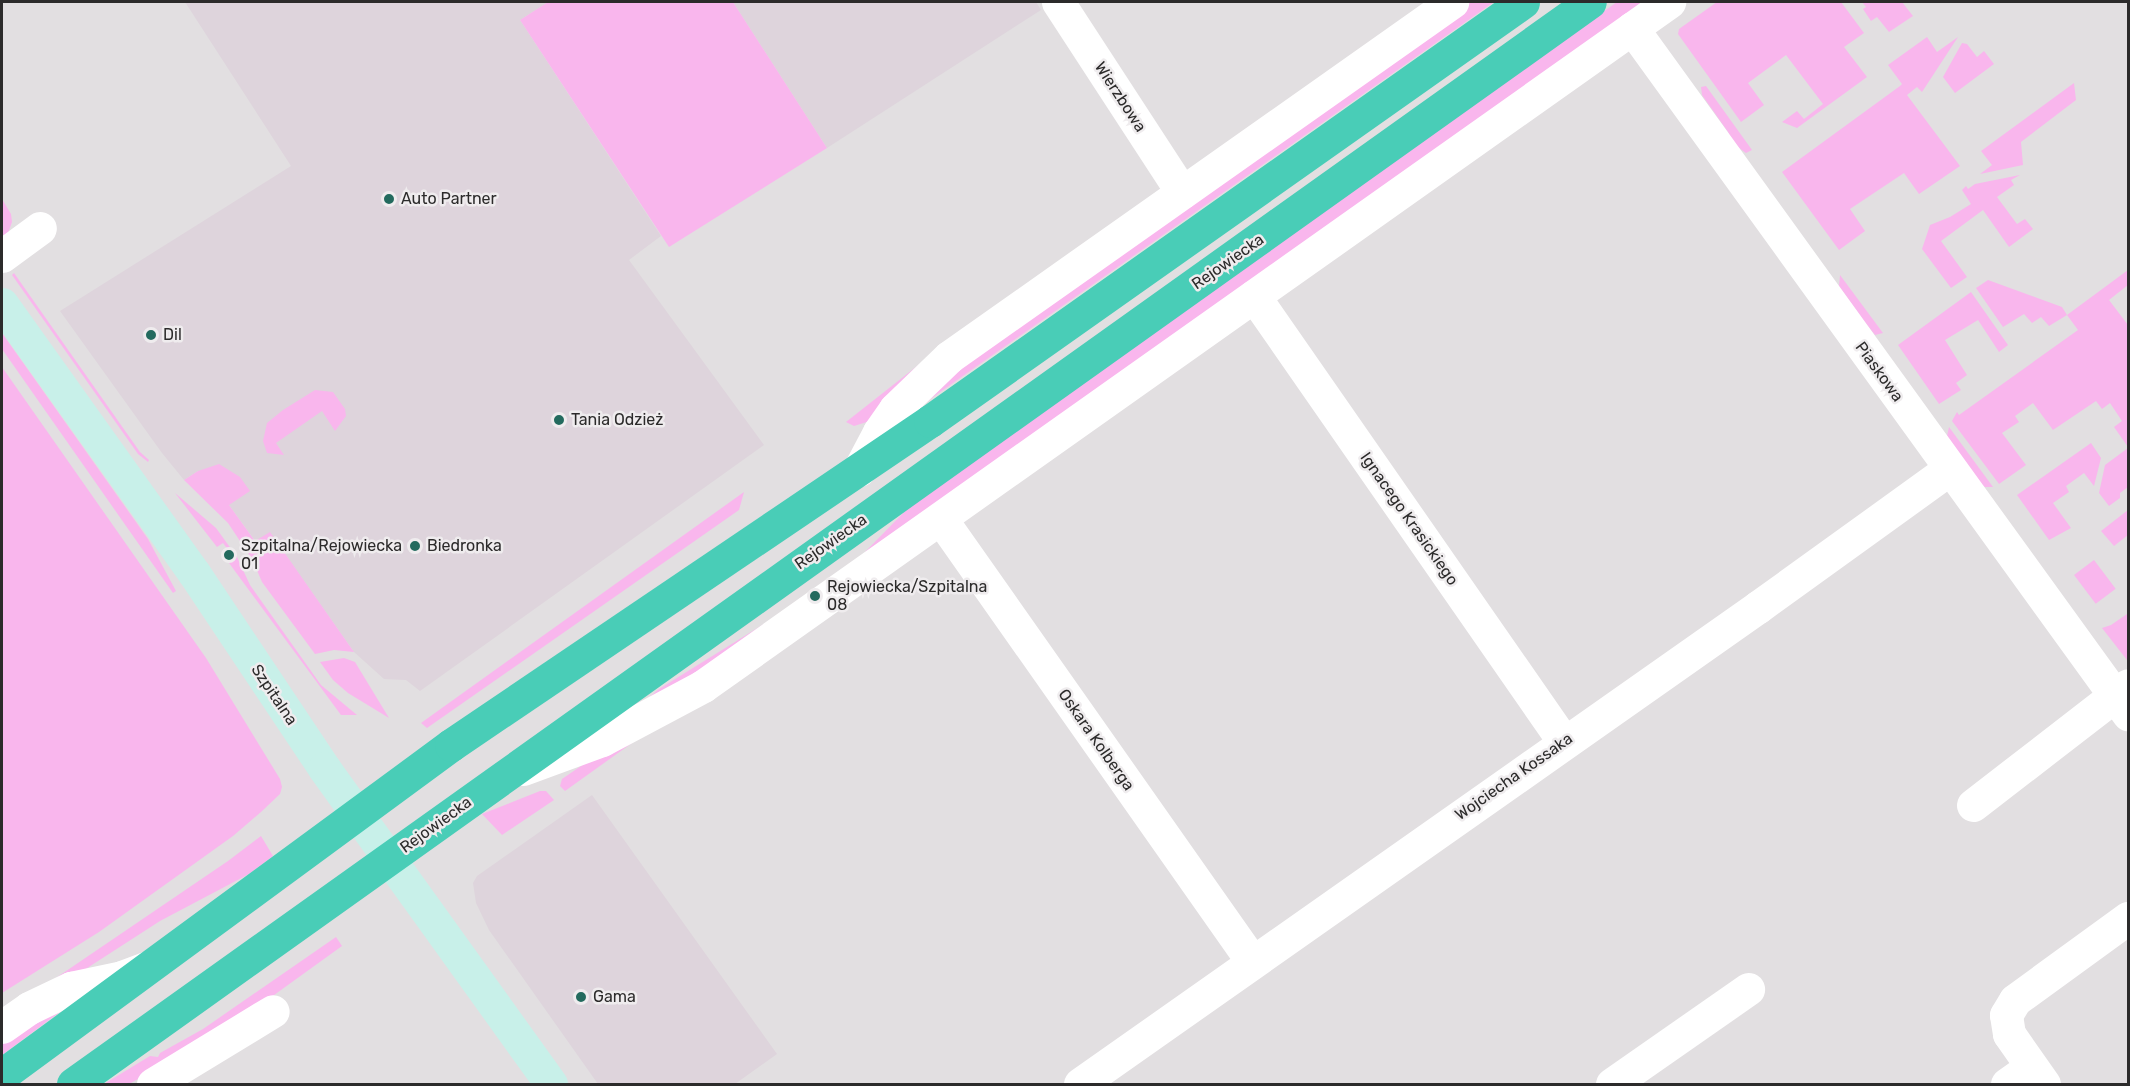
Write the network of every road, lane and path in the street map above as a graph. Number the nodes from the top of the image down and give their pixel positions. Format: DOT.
graph roads {
  1 [pos="1523,2"];
  2 [pos="1590,2"];
  3 [pos="1668,2"];
  4 [pos="1447,3"];
  5 [pos="1069,6"];
  6 [pos="1632,28"];
  7 [pos="1182,192"];
  8 [pos="40,228"];
  9 [pos="2,256"];
  10 [pos="1254,296"];
  11 [pos="2,304"];
  12 [pos="1949,469"];
  13 [pos="859,470"];
  14 [pos="940,519"];
  15 [pos="2124,698"];
  16 [pos="1564,742"];
  17 [pos="507,775"];
  18 [pos="1973,805"];
  19 [pos="356,814"];
  20 [pos="389,859"];
  21 [pos="2128,918"];
  22 [pos="1252,961"];
  23 [pos="149,966"];
  24 [pos="1748,989"];
  25 [pos="273,1011"];
  26 [pos="2,1027"];
  27 [pos="2,1075"];
  28 [pos="2027,1079"];
  29 [pos="73,1084"];
  30 [pos="153,1084"];
  31 [pos="550,1084"];
  32 [pos="1080,1084"];
  33 [pos="1612,1084"];
  1 -- 13 [label="highway"];
  2 -- 17 [label="highway, Rejowiecka"];
  3 -- 6 [label="street"];
  4 -- 7 [label="street"];
  5 -- 7 [label="street, Wierzbowa"];
  6 -- 10 [label="street"];
  6 -- 12 [label="street, Piaskowa"];
  7 -- 13 [label="street"];
  8 -- 9 [label="street"];
  10 -- 14 [label="street"];
  10 -- 16 [label="street, Ignacego Krasickiego"];
  11 -- 19 [label="street, Szpitalna"];
  12 -- 15 [label="street, Piaskowa"];
  12 -- 16 [label="street, Wojciecha Kossaka"];
  13 -- 19 [label="highway"];
  14 -- 17 [label="street"];
  14 -- 22 [label="street, Oskara Kolberga"];
  15 -- 18 [label="street"];
  16 -- 22 [label="street, Wojciecha Kossaka"];
  17 -- 20 [label="highway, Rejowiecka"];
  19 -- 20 [label="street, Szpitalna"];
  19 -- 23 [label="highway"];
  20 -- 29 [label="highway, Rejowiecka"];
  20 -- 31 [label="street, Szpitalna"];
  21 -- 28 [label="street"];
  22 -- 32 [label="street, Wojciecha Kossaka"];
  23 -- 26 [label="street"];
  23 -- 27 [label="highway"];
  24 -- 33 [label="street"];
  25 -- 30 [label="street"];
}
